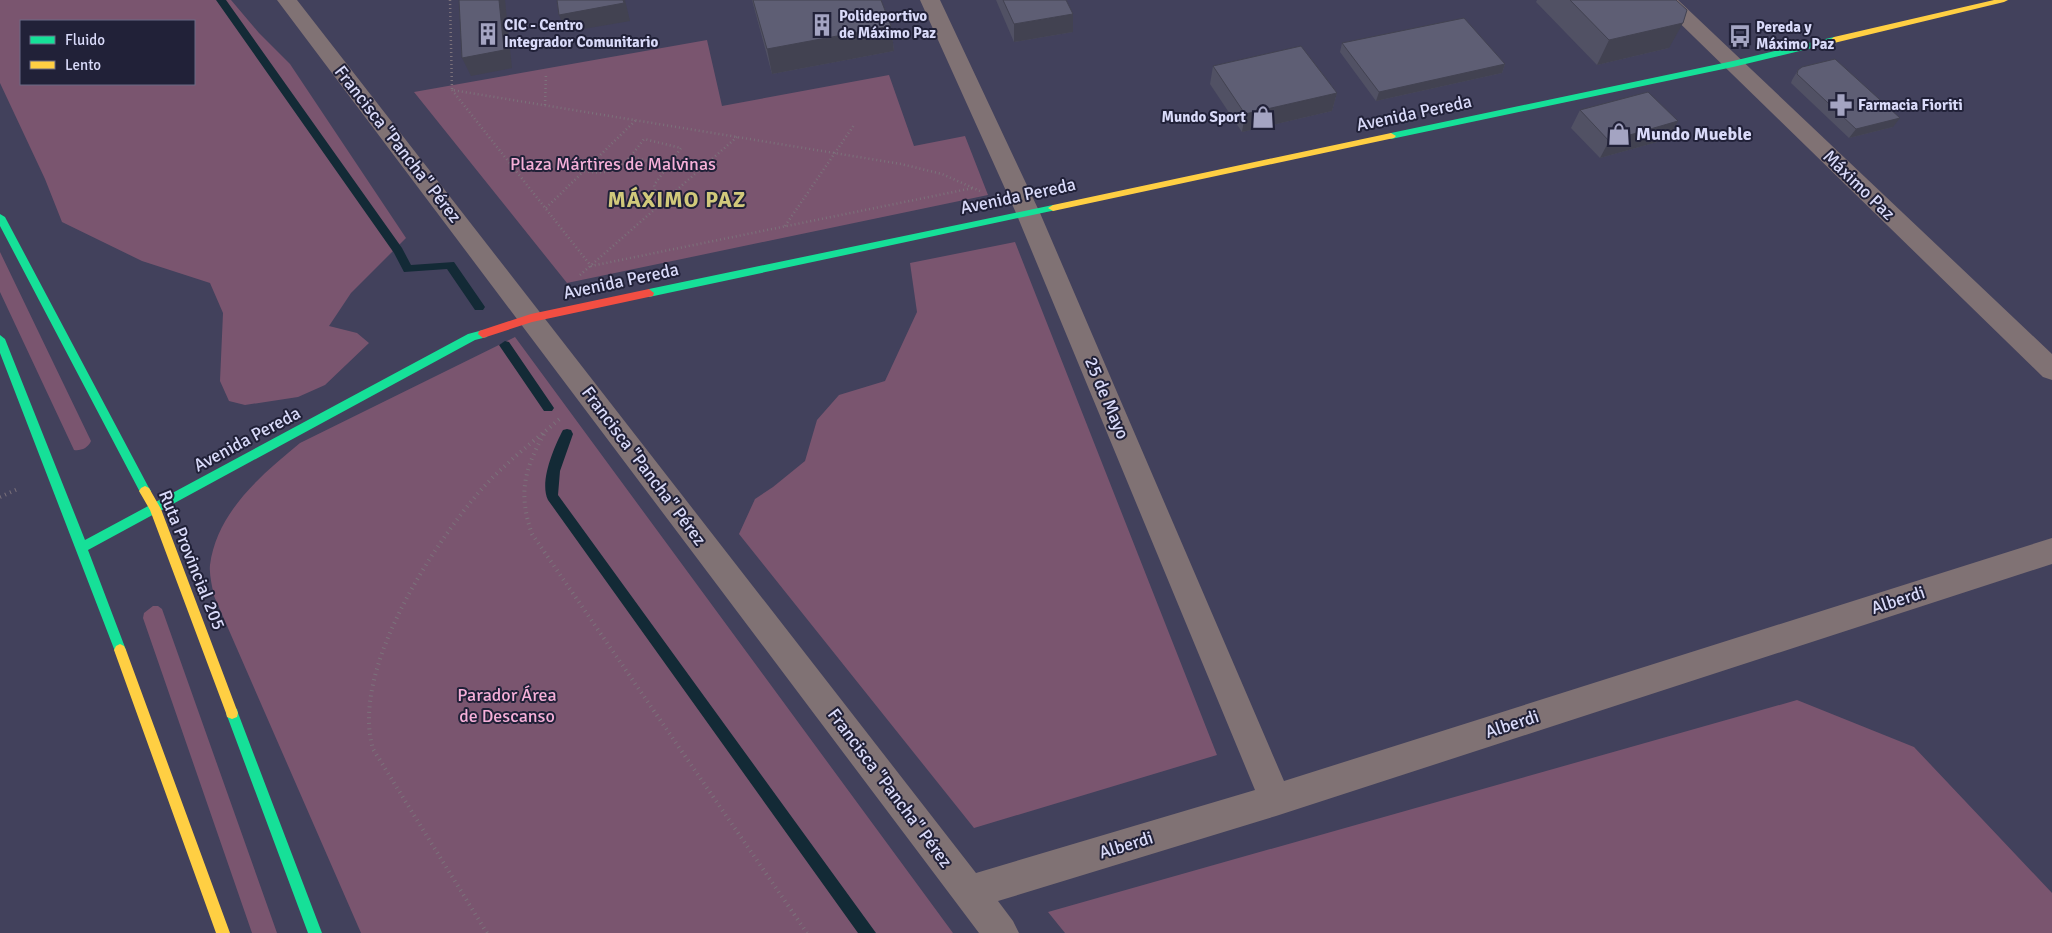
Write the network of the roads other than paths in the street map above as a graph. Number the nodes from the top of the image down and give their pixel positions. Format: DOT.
graph roads {
  1 [pos="286,0"];
  2 [pos="930,0"];
  3 [pos="1666,0"];
  4 [pos="2004,0"];
  5 [pos="1733,64"];
  6 [pos="1028,213"];
  7 [pos="0,217"];
  8 [pos="531,318"];
  9 [pos="0,339"];
  10 [pos="2052,370"];
  11 [pos="155,509"];
  12 [pos="83,547"];
  13 [pos="2052,551"];
  14 [pos="1276,800"];
  15 [pos="970,892"];
  16 [pos="223,933"];
  17 [pos="315,933"];
  18 [pos="1001,933"];
  1 -- 8 [label="street, Francisca \"Pancha\" Pérez"];
  2 -- 6 [label="street, 25 de Mayo"];
  3 -- 5 [label="street, Máximo Paz"];
  4 -- 5 [label="street, Avenida Pereda"];
  5 -- 6 [label="street, Avenida Pereda"];
  5 -- 10 [label="street, Máximo Paz"];
  6 -- 8 [label="street, Avenida Pereda"];
  6 -- 14 [label="street, 25 de Mayo"];
  7 -- 11 [label="street, Ruta Provincial 205"];
  8 -- 11 [label="street, Avenida Pereda"];
  8 -- 15 [label="street, Francisca \"Pancha\" Pérez"];
  9 -- 12 [label="street"];
  11 -- 12 [label="street, Avenida Pereda"];
  11 -- 17 [label="street, Ruta Provincial 205"];
  12 -- 16 [label="street"];
  13 -- 14 [label="street, Alberdi"];
  14 -- 15 [label="street, Alberdi"];
  15 -- 18 [label="street, Francisca \"Pancha\" Pérez"];
}
